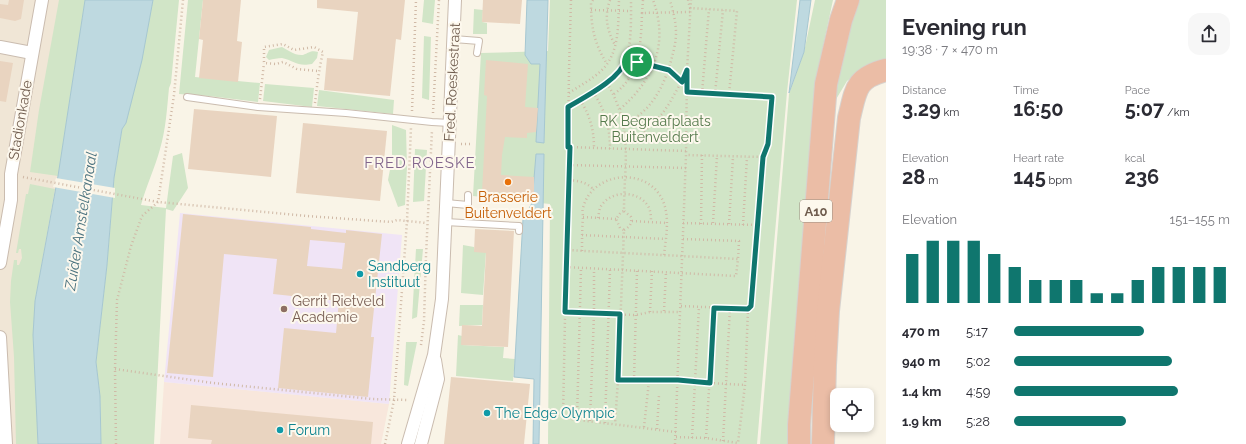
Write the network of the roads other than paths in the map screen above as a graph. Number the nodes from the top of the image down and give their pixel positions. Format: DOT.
graph roads {
  1 [pos="42,0"];
  2 [pos="456,0"];
  3 [pos="848,0"];
  4 [pos="454,39"];
  5 [pos="0,47"];
  6 [pos="32,53"];
  7 [pos="477,53"];
  8 [pos="886,70"];
  9 [pos="188,97"];
  10 [pos="450,123"];
  11 [pos="6,173"];
  12 [pos="468,195"];
  13 [pos="446,204"];
  14 [pos="446,222"];
  15 [pos="519,232"];
  16 [pos="0,263"];
  17 [pos="0,336"];
  18 [pos="434,355"];
  19 [pos="6,444"];
  20 [pos="408,444"];
  21 [pos="421,444"];
  22 [pos="799,444"];
  23 [pos="823,444"];
  1 -- 6 [label="street, Stadionkade"];
  2 -- 4 [label="street, Fred. Roeskestraat"];
  3 -- 22 [label="highway, A10"];
  4 -- 7 [label="lane"];
  4 -- 10 [label="street, Fred. Roeskestraat"];
  5 -- 6 [label="street"];
  6 -- 11 [label="street, Stadionkade"];
  8 -- 23 [label="highway, A10"];
  9 -- 10 [label="lane"];
  10 -- 13 [label="street, Fred. Roeskestraat"];
  11 -- 16 [label="street, Stadionkade"];
  12 -- 13 [label="lane"];
  13 -- 14 [label="street, Fred. Roeskestraat"];
  14 -- 15 [label="lane"];
  14 -- 18 [label="street, Fred. Roeskestraat"];
  17 -- 19 [label="street"];
  18 -- 20 [label="street, Fred. Roeskestraat"];
  18 -- 21 [label="street, Fred. Roeskestraat"];
}
